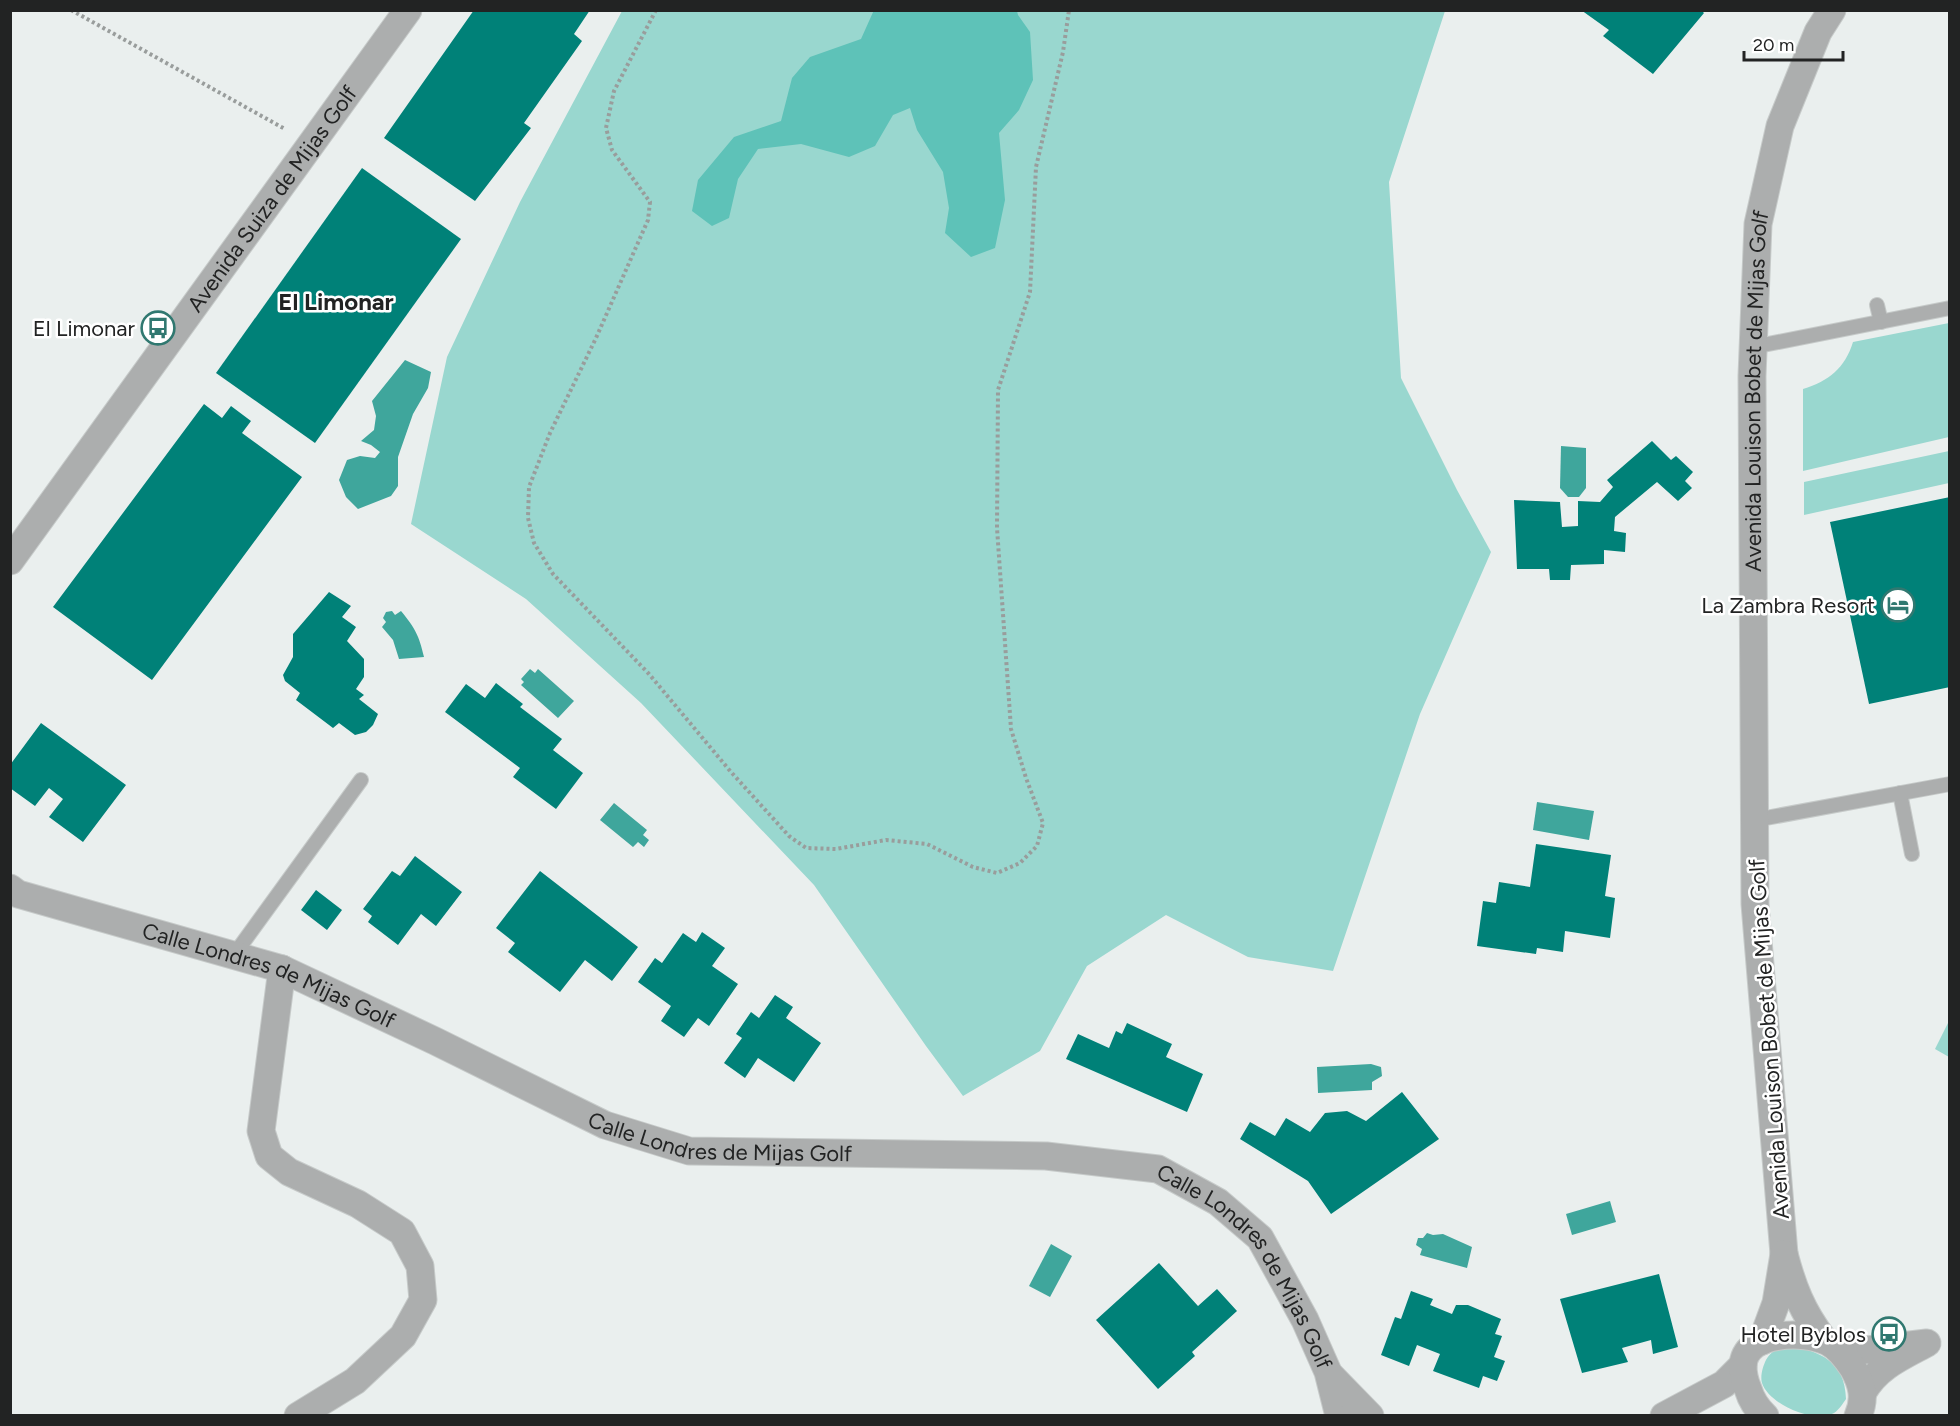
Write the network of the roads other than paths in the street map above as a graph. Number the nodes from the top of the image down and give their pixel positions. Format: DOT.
graph roads {
  1 [pos="408,10"];
  2 [pos="1832,10"];
  3 [pos="1877,305"];
  4 [pos="1950,308"];
  5 [pos="1881,322"];
  6 [pos="1753,347"];
  7 [pos="10,561"];
  8 [pos="362,780"];
  9 [pos="1950,784"];
  10 [pos="1900,794"];
  11 [pos="1755,820"];
  12 [pos="1911,855"];
  13 [pos="10,888"];
  14 [pos="234,954"];
  15 [pos="282,969"];
  16 [pos="1784,1254"];
  17 [pos="1762,1341"];
  18 [pos="1938,1342"];
  19 [pos="1829,1343"];
  20 [pos="1743,1365"];
  21 [pos="1328,1372"];
  22 [pos="1859,1410"];
  23 [pos="298,1416"];
  24 [pos="1339,1416"];
  25 [pos="1370,1416"];
  26 [pos="1664,1416"];
  27 [pos="1765,1416"];
  1 -- 7 [label="street, Avenida Suiza de Mijas Golf"];
  2 -- 6 [label="street, Avenida Louison Bobet de Mijas Golf"];
  3 -- 5 [label="lane"];
  4 -- 5 [label="lane"];
  5 -- 6 [label="lane"];
  6 -- 11 [label="street, Avenida Louison Bobet de Mijas Golf"];
  8 -- 14 [label="lane"];
  9 -- 10 [label="lane"];
  10 -- 11 [label="lane"];
  10 -- 12 [label="lane"];
  11 -- 16 [label="street, Avenida Louison Bobet de Mijas Golf"];
  13 -- 14 [label="street, Calle Londres de Mijas Golf"];
  14 -- 15 [label="street, Calle Londres de Mijas Golf"];
  15 -- 21 [label="street, Calle Londres de Mijas Golf"];
  15 -- 23 [label="street"];
  16 -- 17 [label="street, Avenida Louison Bobet de Mijas Golf"];
  16 -- 19 [label="street, Avenida Louison Bobet de Mijas Golf"];
  17 -- 19 [label="street"];
  17 -- 20 [label="street, Avenida Louison Bobet de Mijas Golf"];
  18 -- 19 [label="street"];
  18 -- 22 [label="street"];
  19 -- 22 [label="street, Avenida Louison Bobet de Mijas Golf"];
  20 -- 26 [label="street, Avenida Louison Bobet de Mijas Golf"];
  20 -- 27 [label="street"];
  21 -- 24 [label="street, Calle Londres de Mijas Golf"];
  21 -- 25 [label="street"];
}
